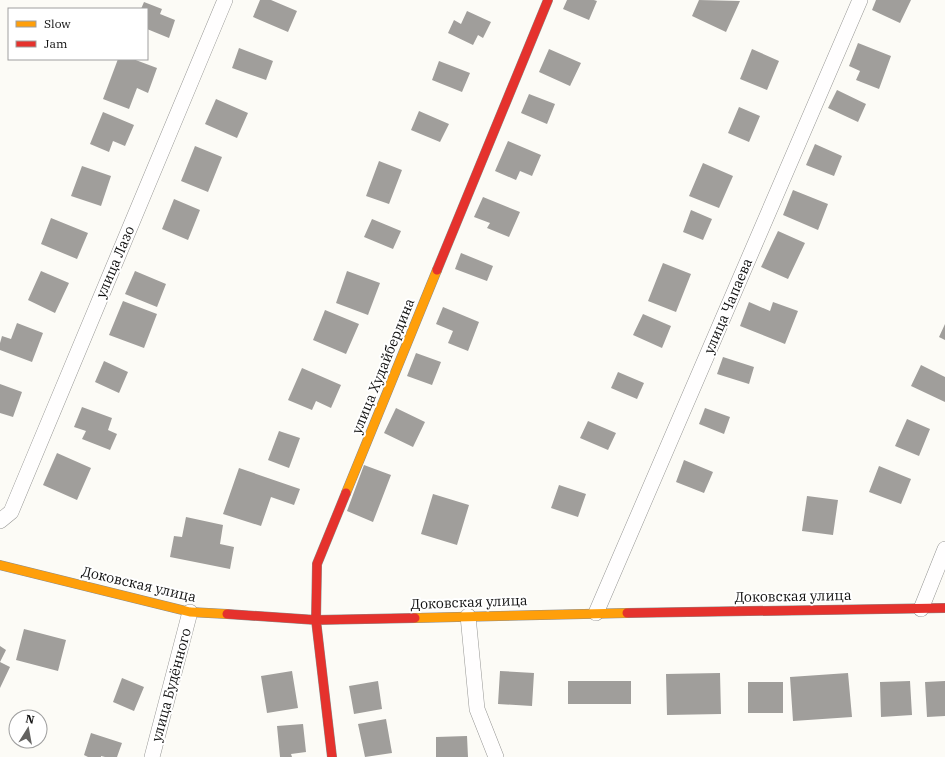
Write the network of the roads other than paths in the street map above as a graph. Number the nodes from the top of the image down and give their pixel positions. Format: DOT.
graph roads {
  1 [pos="225,0"];
  2 [pos="548,0"];
  3 [pos="860,0"];
  4 [pos="0,521"];
  5 [pos="945,549"];
  6 [pos="0,565"];
  7 [pos="945,608"];
  8 [pos="921,609"];
  9 [pos="190,612"];
  10 [pos="596,613"];
  11 [pos="468,616"];
  12 [pos="316,620"];
  13 [pos="152,757"];
  14 [pos="332,757"];
  15 [pos="496,757"];
  1 -- 4 [label="street, улица Лазо"];
  2 -- 12 [label="main road, улица Худайбердина"];
  3 -- 10 [label="street, улица Чапаева"];
  5 -- 8 [label="street"];
  6 -- 9 [label="main road, Доковская улица"];
  7 -- 8 [label="main road, Доковская улица"];
  8 -- 10 [label="main road, Доковская улица"];
  9 -- 12 [label="main road, Доковская улица"];
  9 -- 13 [label="street, улица Будённого"];
  10 -- 11 [label="main road, Доковская улица"];
  11 -- 12 [label="main road, Доковская улица"];
  11 -- 15 [label="street"];
  12 -- 14 [label="main road, улица Худайбердина"];
}
